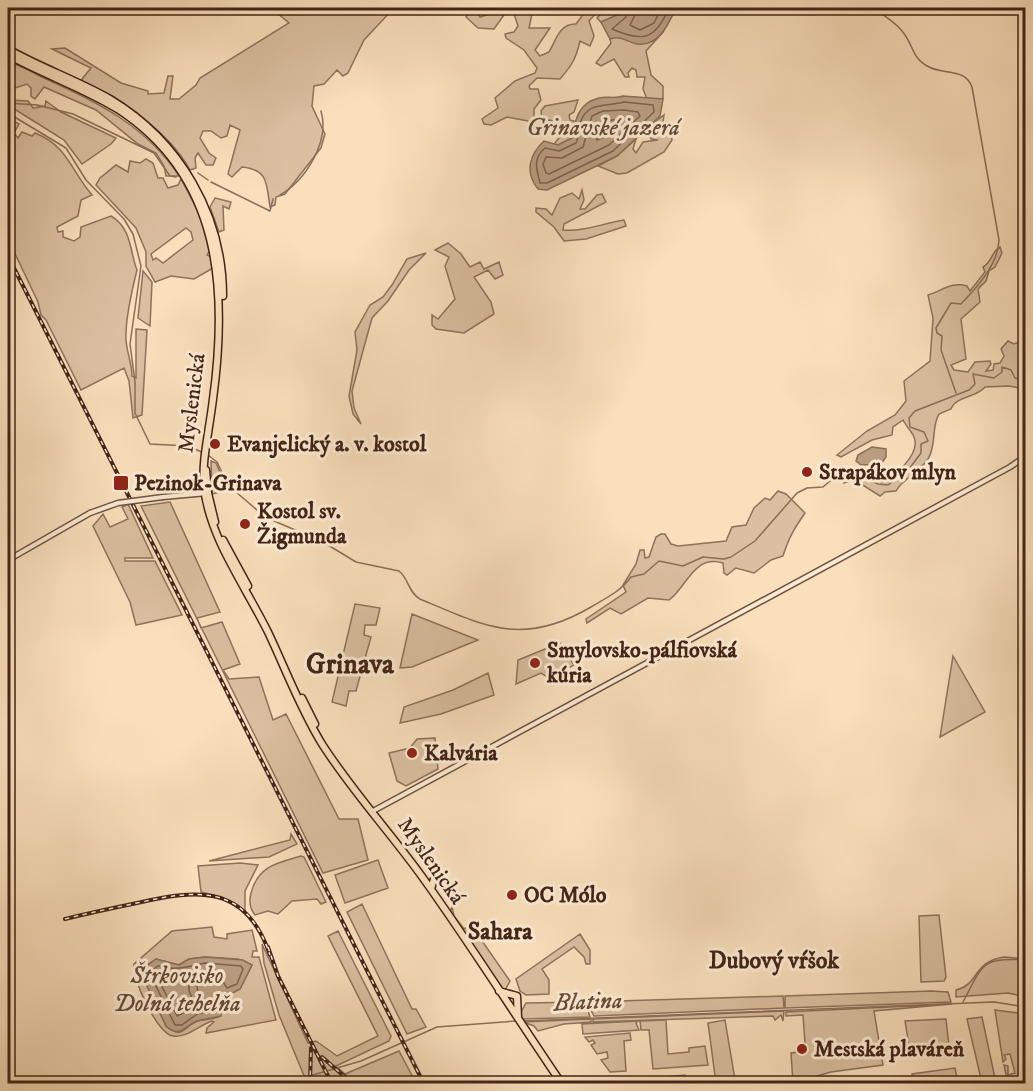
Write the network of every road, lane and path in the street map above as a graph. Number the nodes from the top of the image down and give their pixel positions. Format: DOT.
graph roads {
  1 [pos="8,49"];
  2 [pos="8,55"];
  3 [pos="220,278"];
  4 [pos="1026,456"];
  5 [pos="205,494"];
  6 [pos="8,560"];
  7 [pos="373,811"];
  8 [pos="422,877"];
  9 [pos="431,889"];
  10 [pos="499,991"];
  11 [pos="509,994"];
  12 [pos="506,1004"];
  13 [pos="517,1005"];
  14 [pos="520,1022"];
  15 [pos="562,1083"];
  1 -- 3 [label="main road"];
  2 -- 3 [label="main road"];
  3 -- 5 [label="main road, Myslenická"];
  4 -- 7 [label="street"];
  5 -- 6 [label="street, bridge"];
  5 -- 7 [label="main road, Myslenická"];
  7 -- 8 [label="main road, Myslenická"];
  8 -- 9 [label="main road, Myslenická"];
  8 -- 9 [label="main road"];
  9 -- 10 [label="main road, Myslenická"];
  10 -- 11 [label="main road"];
  10 -- 12 [label="main road, Myslenická"];
  11 -- 12 [label="main road"];
  11 -- 13 [label="main road"];
  12 -- 13 [label="main road"];
  12 -- 14 [label="main road, Myslenická"];
  13 -- 14 [label="main road"];
  14 -- 15 [label="main road, Myslenická"];
}
